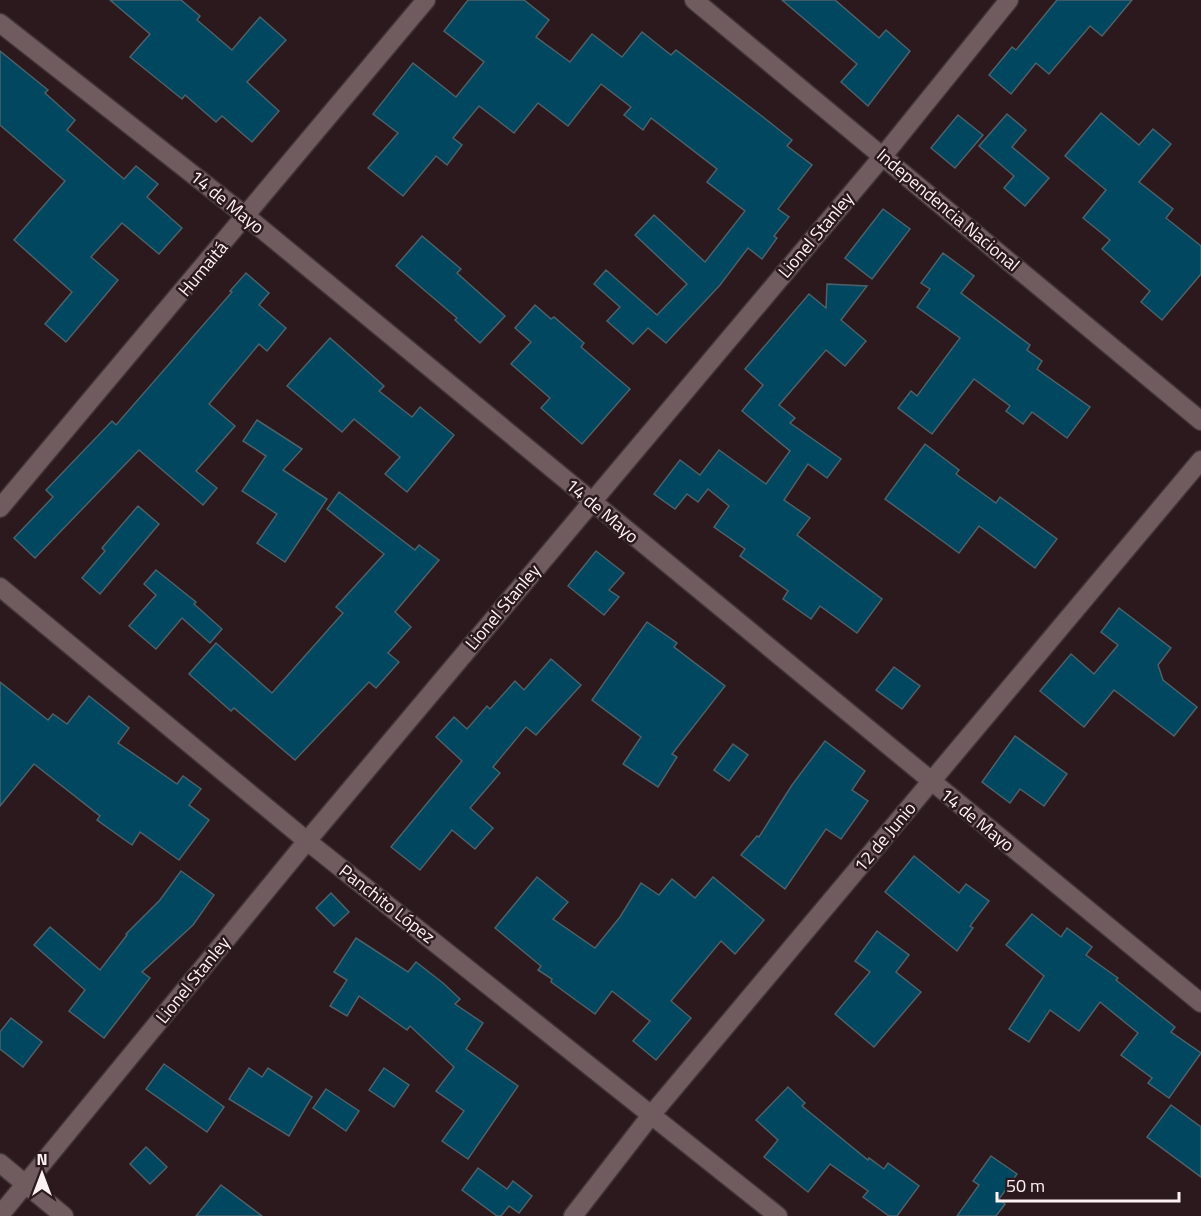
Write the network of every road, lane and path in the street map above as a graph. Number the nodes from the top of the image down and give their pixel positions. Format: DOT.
graph roads {
  1 [pos="426,0"];
  2 [pos="694,0"];
  3 [pos="1009,0"];
  4 [pos="0,23"];
  5 [pos="883,156"];
  6 [pos="247,217"];
  7 [pos="1201,421"];
  8 [pos="1201,460"];
  9 [pos="591,502"];
  10 [pos="0,508"];
  11 [pos="0,587"];
  12 [pos="931,782"];
  13 [pos="307,841"];
  14 [pos="1201,1003"];
  15 [pos="652,1114"];
  16 [pos="0,1163"];
  17 [pos="25,1185"];
  18 [pos="0,1215"];
  19 [pos="64,1216"];
  20 [pos="573,1216"];
  21 [pos="778,1216"];
  1 -- 6 [label="street, Humaitá"];
  2 -- 5 [label="street, Independencia Nacional"];
  3 -- 5 [label="street, Lionel Stanley"];
  4 -- 6 [label="street, 14 de Mayo"];
  5 -- 7 [label="street, Independencia Nacional"];
  5 -- 9 [label="street, Lionel Stanley"];
  6 -- 9 [label="street, 14 de Mayo"];
  6 -- 10 [label="street, Humaitá"];
  8 -- 12 [label="street, 12 de Junio"];
  9 -- 12 [label="street, 14 de Mayo"];
  9 -- 13 [label="street, Lionel Stanley"];
  11 -- 13 [label="street, Panchito López"];
  12 -- 14 [label="street, 14 de Mayo"];
  12 -- 15 [label="street, 12 de Junio"];
  13 -- 15 [label="street, Panchito López"];
  13 -- 17 [label="street, Lionel Stanley"];
  15 -- 20 [label="street, 12 de Junio"];
  15 -- 21 [label="street, Panchito López"];
  16 -- 17 [label="street"];
  17 -- 18 [label="street, Lionel Stanley"];
  17 -- 19 [label="street"];
}
